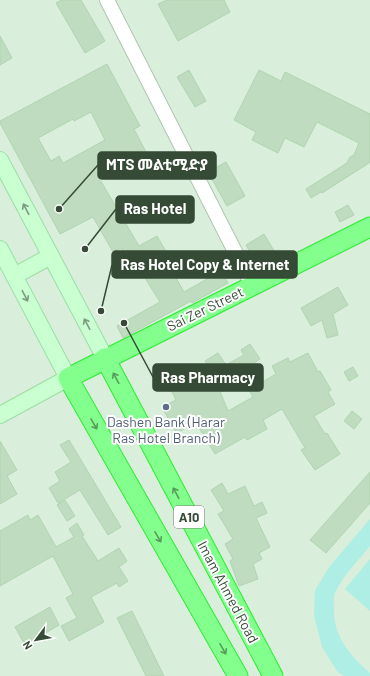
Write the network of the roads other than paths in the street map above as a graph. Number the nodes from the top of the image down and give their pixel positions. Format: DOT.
graph roads {
  1 [pos="107,0"];
  2 [pos="0,160"];
  3 [pos="370,227"];
  4 [pos="0,249"];
  5 [pos="51,256"];
  6 [pos="14,276"];
  7 [pos="252,285"];
  8 [pos="105,358"];
  9 [pos="68,378"];
  10 [pos="0,415"];
  11 [pos="238,676"];
  12 [pos="273,676"];
  1 -- 7 [label="street"];
  5 -- 2 [label="main road, one-way"];
  3 -- 7 [label="highway, Sai Zer Street"];
  4 -- 6 [label="main road"];
  5 -- 6 [label="main road"];
  8 -- 5 [label="main road, one-way"];
  6 -- 9 [label="main road, one-way"];
  7 -- 8 [label="highway, Sai Zer Street"];
  8 -- 9 [label="highway, Sai Zer Street"];
  12 -- 8 [label="highway, Imam Ahmed Road / A10, one-way"];
  9 -- 10 [label="main road"];
  9 -- 11 [label="highway, A10, one-way"];
}
